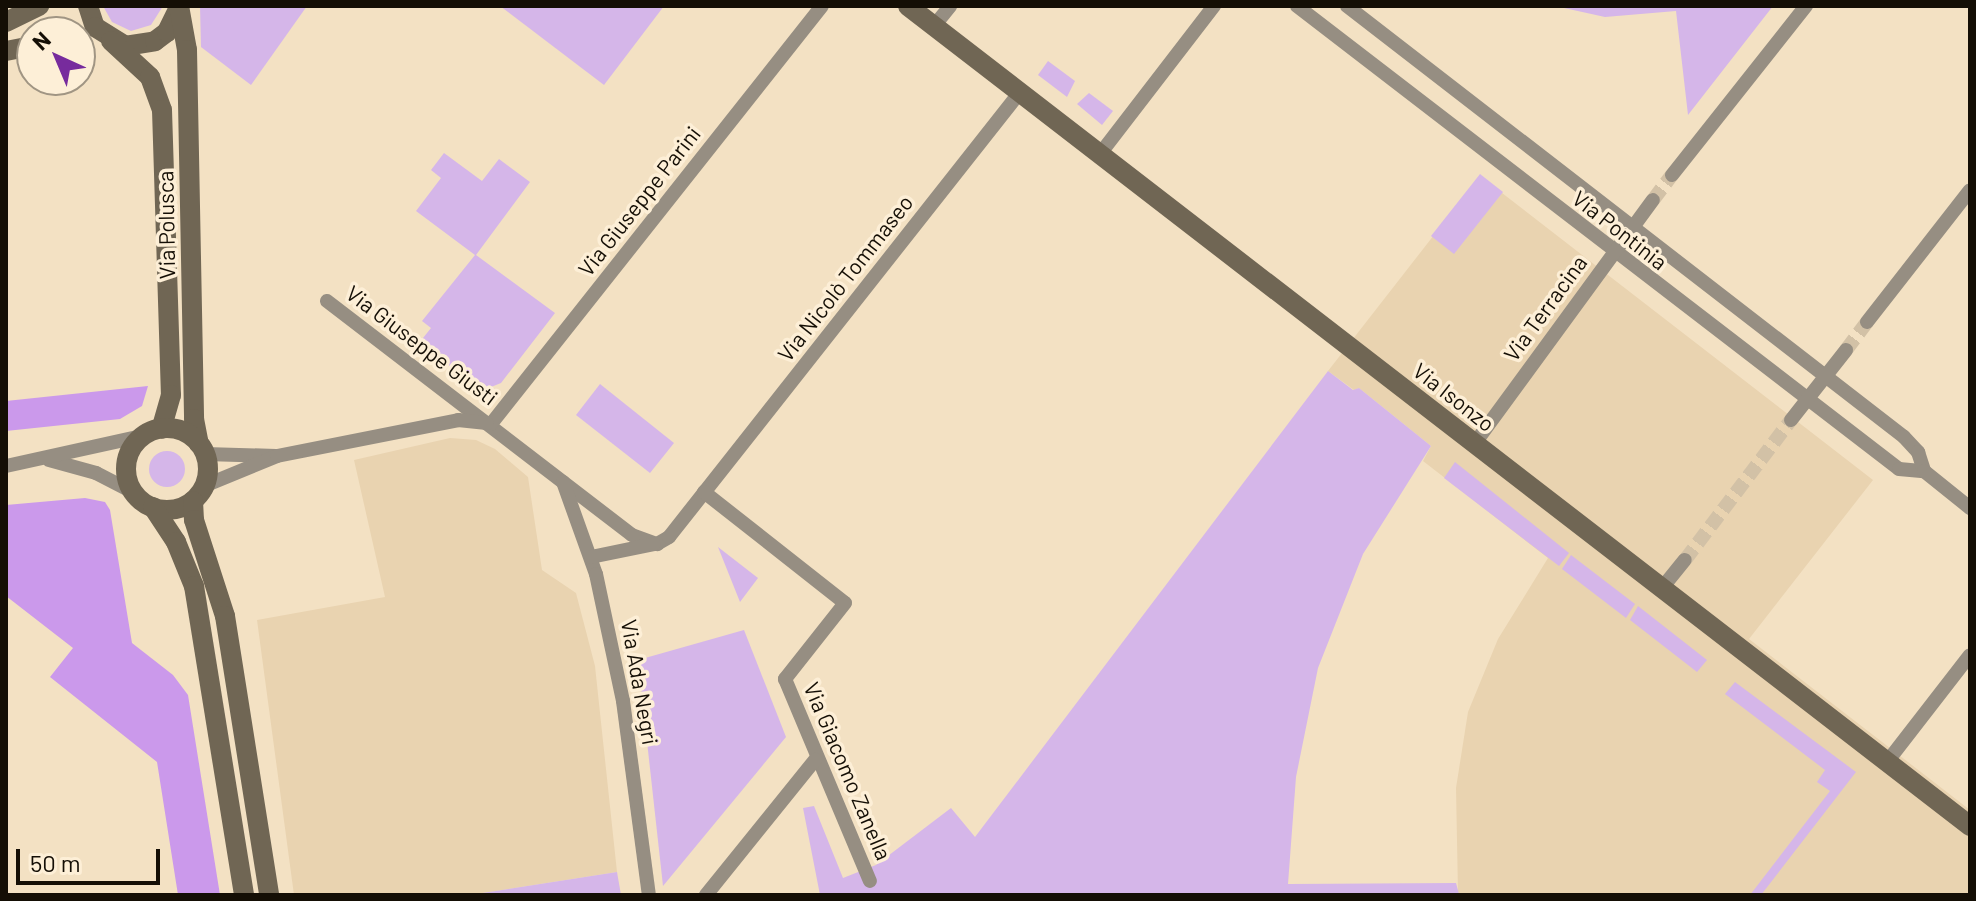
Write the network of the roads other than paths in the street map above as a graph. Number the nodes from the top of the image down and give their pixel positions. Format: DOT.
graph roads {
  1 [pos="39,6"];
  2 [pos="88,6"];
  3 [pos="179,6"];
  4 [pos="822,6"];
  5 [pos="908,6"];
  6 [pos="950,6"];
  7 [pos="1214,6"];
  8 [pos="1297,6"];
  9 [pos="1347,6"];
  10 [pos="1806,6"];
  11 [pos="6,22"];
  12 [pos="934,26"];
  13 [pos="96,40"];
  14 [pos="109,40"];
  15 [pos="1020,92"];
  16 [pos="1100,154"];
  17 [pos="1672,175"];
  18 [pos="1970,190"];
  19 [pos="1653,200"];
  20 [pos="1632,227"];
  21 [pos="1612,252"];
  22 [pos="327,301"];
  23 [pos="1867,322"];
  24 [pos="1846,350"];
  25 [pos="1827,376"];
  26 [pos="1807,400"];
  27 [pos="1791,420"];
  28 [pos="491,424"];
  29 [pos="152,432"];
  30 [pos="1475,443"];
  31 [pos="202,449"];
  32 [pos="277,456"];
  33 [pos="49,460"];
  34 [pos="6,466"];
  35 [pos="1924,471"];
  36 [pos="563,482"];
  37 [pos="133,492"];
  38 [pos="704,492"];
  39 [pos="198,493"];
  40 [pos="153,507"];
  41 [pos="1970,508"];
  42 [pos="657,544"];
  43 [pos="591,557"];
  44 [pos="1685,560"];
  45 [pos="1662,588"];
  46 [pos="1970,655"];
  47 [pos="815,760"];
  48 [pos="1887,762"];
  49 [pos="1970,826"];
  50 [pos="870,881"];
  51 [pos="244,895"];
  52 [pos="269,895"];
  53 [pos="649,895"];
  54 [pos="706,895"];
  1 -- 11 [label="street"];
  2 -- 14 [label="street, Via Polusca"];
  3 -- 14 [label="street"];
  3 -- 31 [label="street, Via Polusca"];
  4 -- 28 [label="street, Via Giuseppe Parini"];
  5 -- 12 [label="street, Via Isonzo"];
  6 -- 12 [label="street"];
  7 -- 16 [label="street"];
  8 -- 21 [label="street, Via Pontinia"];
  9 -- 20 [label="street, Via Pontinia"];
  10 -- 17 [label="street"];
  12 -- 15 [label="street, Via Isonzo"];
  13 -- 14 [label="street"];
  14 -- 29 [label="street, Via Polusca"];
  15 -- 16 [label="street, Via Isonzo"];
  15 -- 38 [label="street, Via Nicolò Tommaseo"];
  16 -- 30 [label="street, Via Isonzo"];
  18 -- 23 [label="street"];
  19 -- 20 [label="street, Via Terracina"];
  20 -- 21 [label="street, Via Terracina"];
  20 -- 25 [label="street, Via Pontinia"];
  21 -- 26 [label="street, Via Pontinia"];
  21 -- 30 [label="street, Via Terracina"];
  22 -- 28 [label="street, Via Giuseppe Giusti"];
  24 -- 25 [label="street"];
  25 -- 26 [label="street"];
  25 -- 35 [label="street, Via Pontinia"];
  26 -- 27 [label="street"];
  26 -- 35 [label="street, Via Pontinia"];
  28 -- 32 [label="street"];
  28 -- 36 [label="street, Via Giuseppe Giusti"];
  29 -- 31 [label="street"];
  29 -- 33 [label="street"];
  29 -- 37 [label="street, Via Polusca"];
  30 -- 45 [label="street, Via Isonzo"];
  31 -- 32 [label="street"];
  31 -- 39 [label="street, Via Polusca"];
  32 -- 39 [label="street"];
  33 -- 34 [label="street"];
  33 -- 37 [label="street"];
  35 -- 41 [label="street, Via Pontinia"];
  36 -- 42 [label="street, Via Giuseppe Giusti"];
  36 -- 43 [label="street, Via Ada Negri"];
  37 -- 40 [label="street"];
  38 -- 42 [label="street, Via Nicolò Tommaseo"];
  38 -- 47 [label="street, Via Giacomo Zanella"];
  39 -- 40 [label="street"];
  39 -- 52 [label="street, Via Polusca"];
  40 -- 51 [label="street"];
  42 -- 43 [label="street"];
  43 -- 53 [label="street, Via Ada Negri"];
  44 -- 45 [label="street"];
  45 -- 48 [label="street, Via Isonzo"];
  46 -- 48 [label="street"];
  47 -- 50 [label="street, Via Giacomo Zanella"];
  47 -- 54 [label="street"];
  48 -- 49 [label="street, Via Isonzo"];
}
